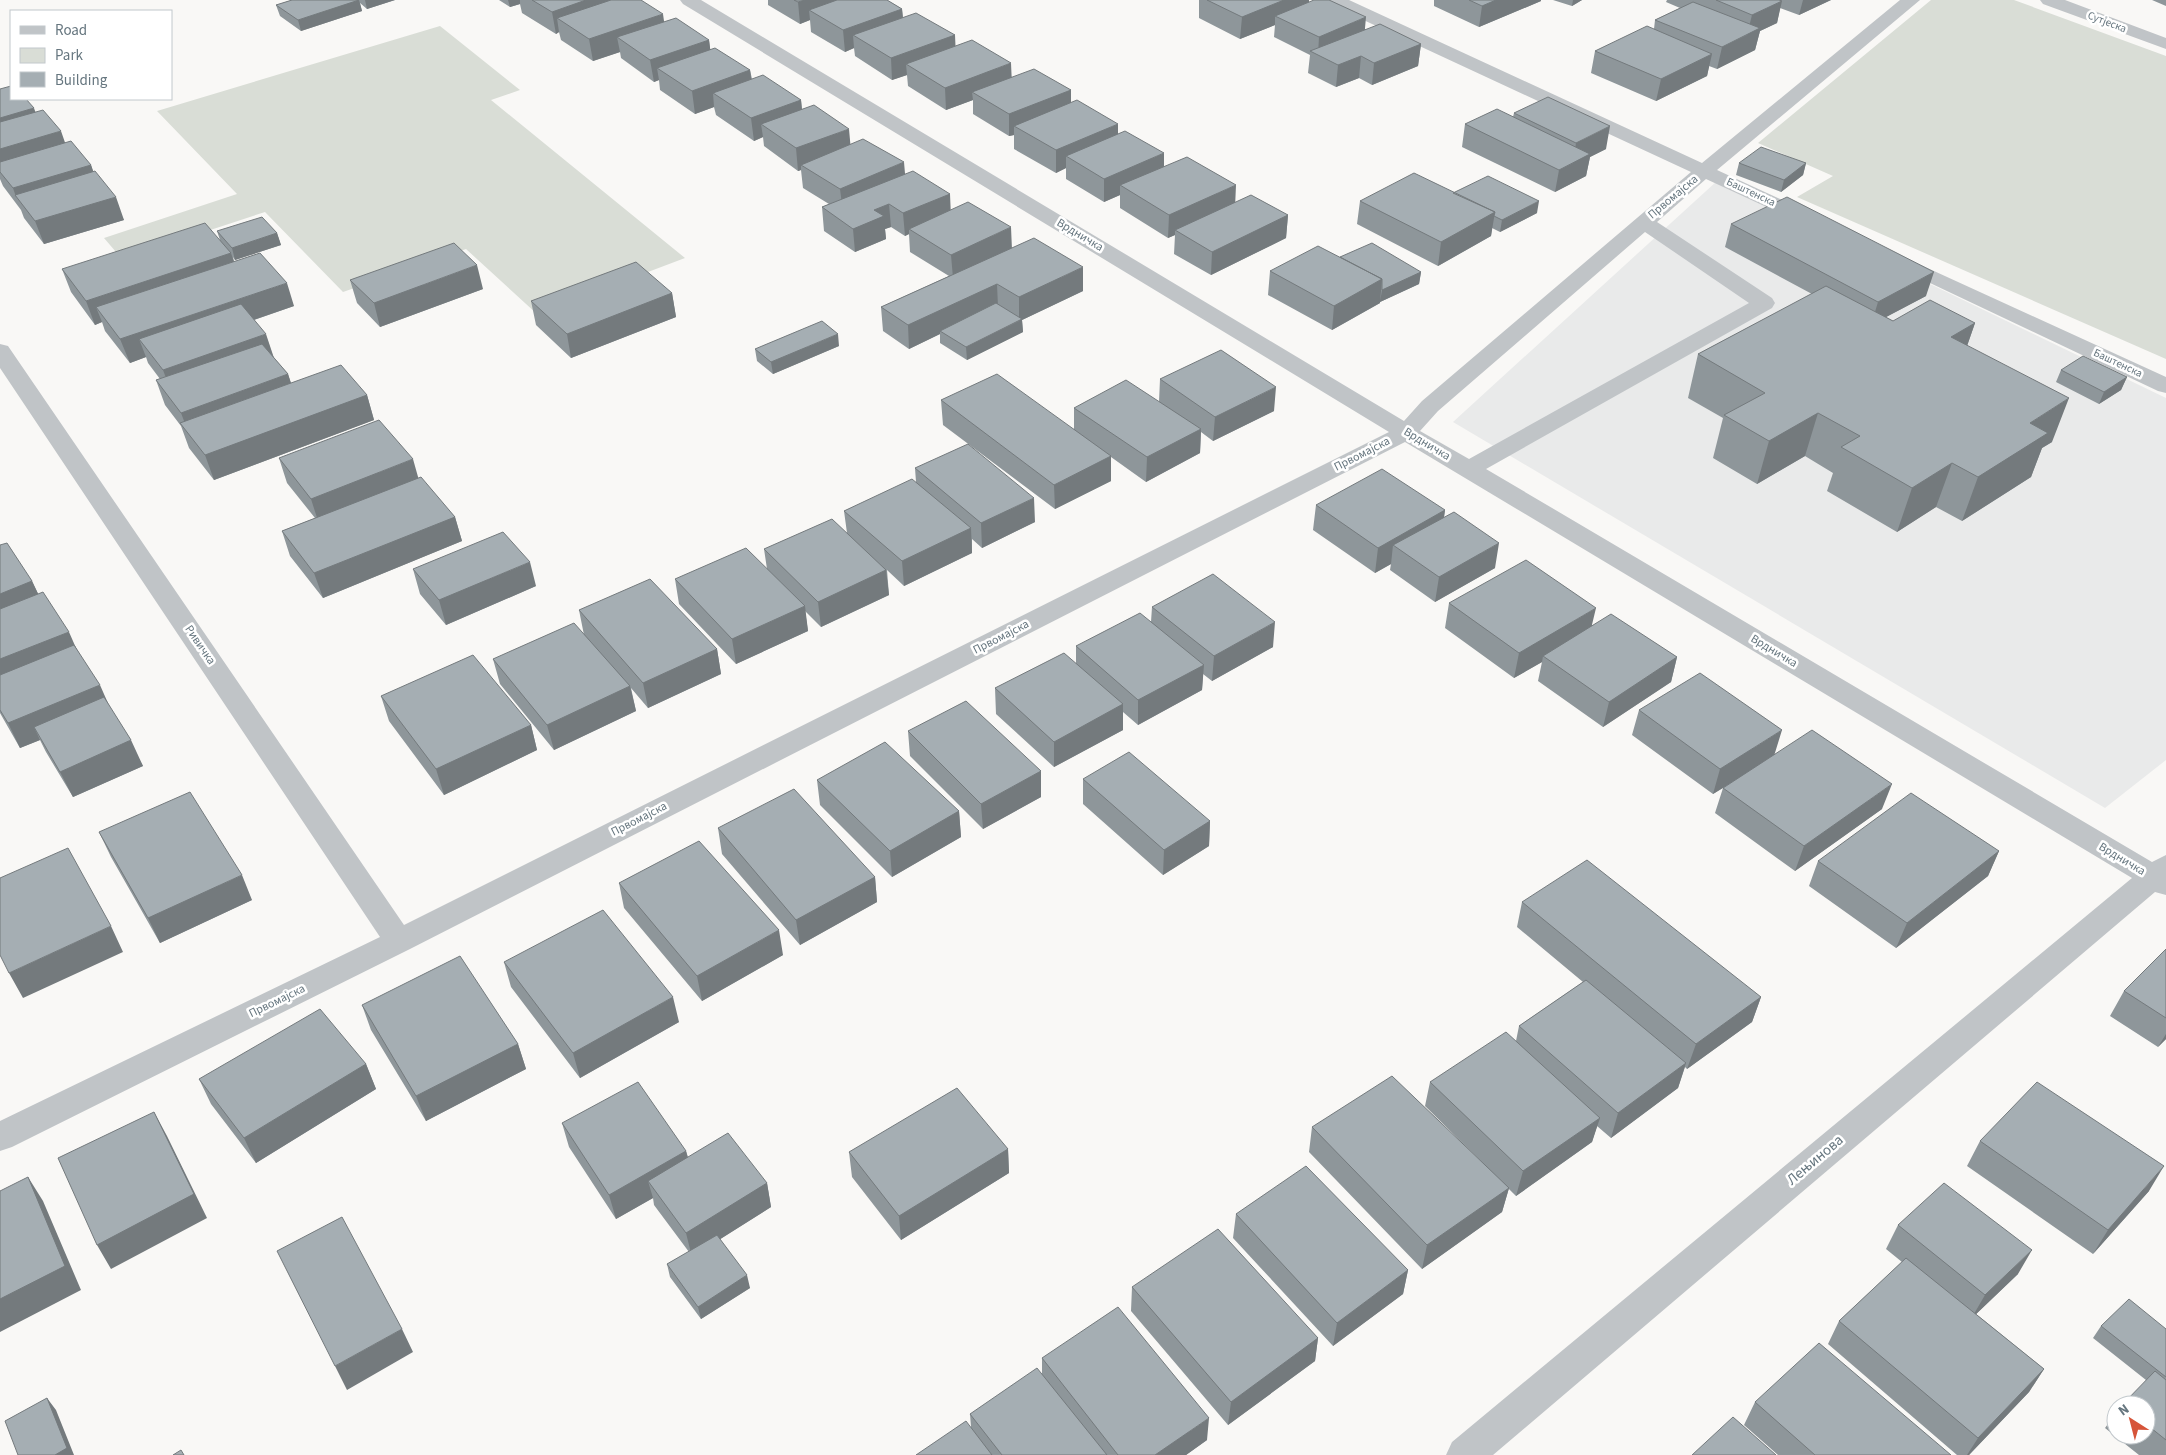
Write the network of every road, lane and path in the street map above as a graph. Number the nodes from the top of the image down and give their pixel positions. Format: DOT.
graph roads {
  1 [pos="689,0"];
  2 [pos="1336,0"];
  3 [pos="1911,0"];
  4 [pos="2049,0"];
  5 [pos="2166,44"];
  6 [pos="1705,170"];
  7 [pos="1644,222"];
  8 [pos="1822,225"];
  9 [pos="1886,255"];
  10 [pos="0,351"];
  11 [pos="2166,386"];
  12 [pos="1406,432"];
  13 [pos="1469,469"];
  14 [pos="2161,875"];
  15 [pos="399,941"];
  16 [pos="0,1137"];
  17 [pos="1465,1455"];
  1 -- 12 [label="street, Врдничка"];
  2 -- 6 [label="street, Баштенска"];
  3 -- 6 [label="street, Првомајска"];
  4 -- 5 [label="street, Сутјеска"];
  6 -- 7 [label="street, Првомајска"];
  6 -- 8 [label="street, Баштенска"];
  7 -- 12 [label="street, Првомајска"];
  7 -- 13 [label="street"];
  9 -- 11 [label="street, Баштенска"];
  10 -- 15 [label="street, Ривичка"];
  12 -- 13 [label="street, Врдничка"];
  12 -- 15 [label="street, Првомајска"];
  13 -- 14 [label="street, Врдничка"];
  14 -- 17 [label="street, Лењинова"];
  15 -- 16 [label="street, Првомајска"];
}
